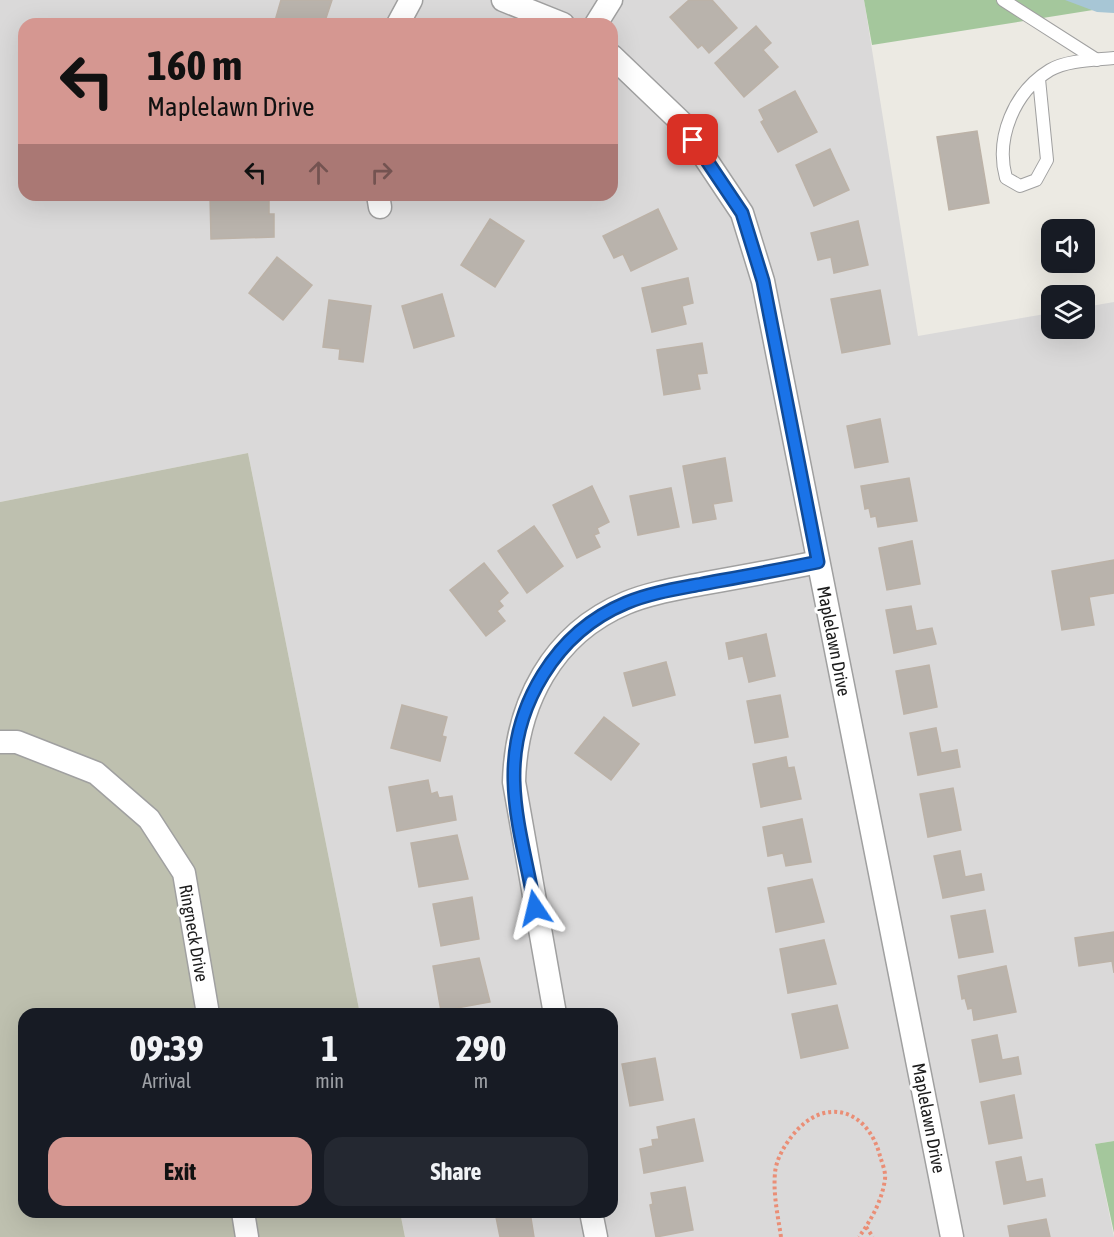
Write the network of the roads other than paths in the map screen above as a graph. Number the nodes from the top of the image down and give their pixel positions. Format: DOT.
graph roads {
  1 [pos="411,0"];
  2 [pos="503,0"];
  3 [pos="611,0"];
  4 [pos="1003,0"];
  5 [pos="402,18"];
  6 [pos="548,18"];
  7 [pos="600,18"];
  8 [pos="1114,58"];
  9 [pos="1097,60"];
  10 [pos="618,62"];
  11 [pos="1040,79"];
  12 [pos="818,562"];
  13 [pos="0,742"];
  14 [pos="207,1008"];
  15 [pos="554,1008"];
  16 [pos="244,1218"];
  17 [pos="592,1218"];
  18 [pos="247,1237"];
  19 [pos="596,1237"];
  20 [pos="952,1237"];
  1 -- 5 [label="street"];
  2 -- 6 [label="street"];
  3 -- 7 [label="street"];
  4 -- 9 [label="lane"];
  8 -- 9 [label="lane"];
  9 -- 11 [label="lane"];
  10 -- 12 [label="street, Maplelawn Drive"];
  11 -- 11 [label="lane"];
  12 -- 15 [label="street"];
  12 -- 20 [label="street, Maplelawn Drive"];
  13 -- 14 [label="street, Ringneck Drive"];
  16 -- 18 [label="street"];
  17 -- 19 [label="street"];
}
